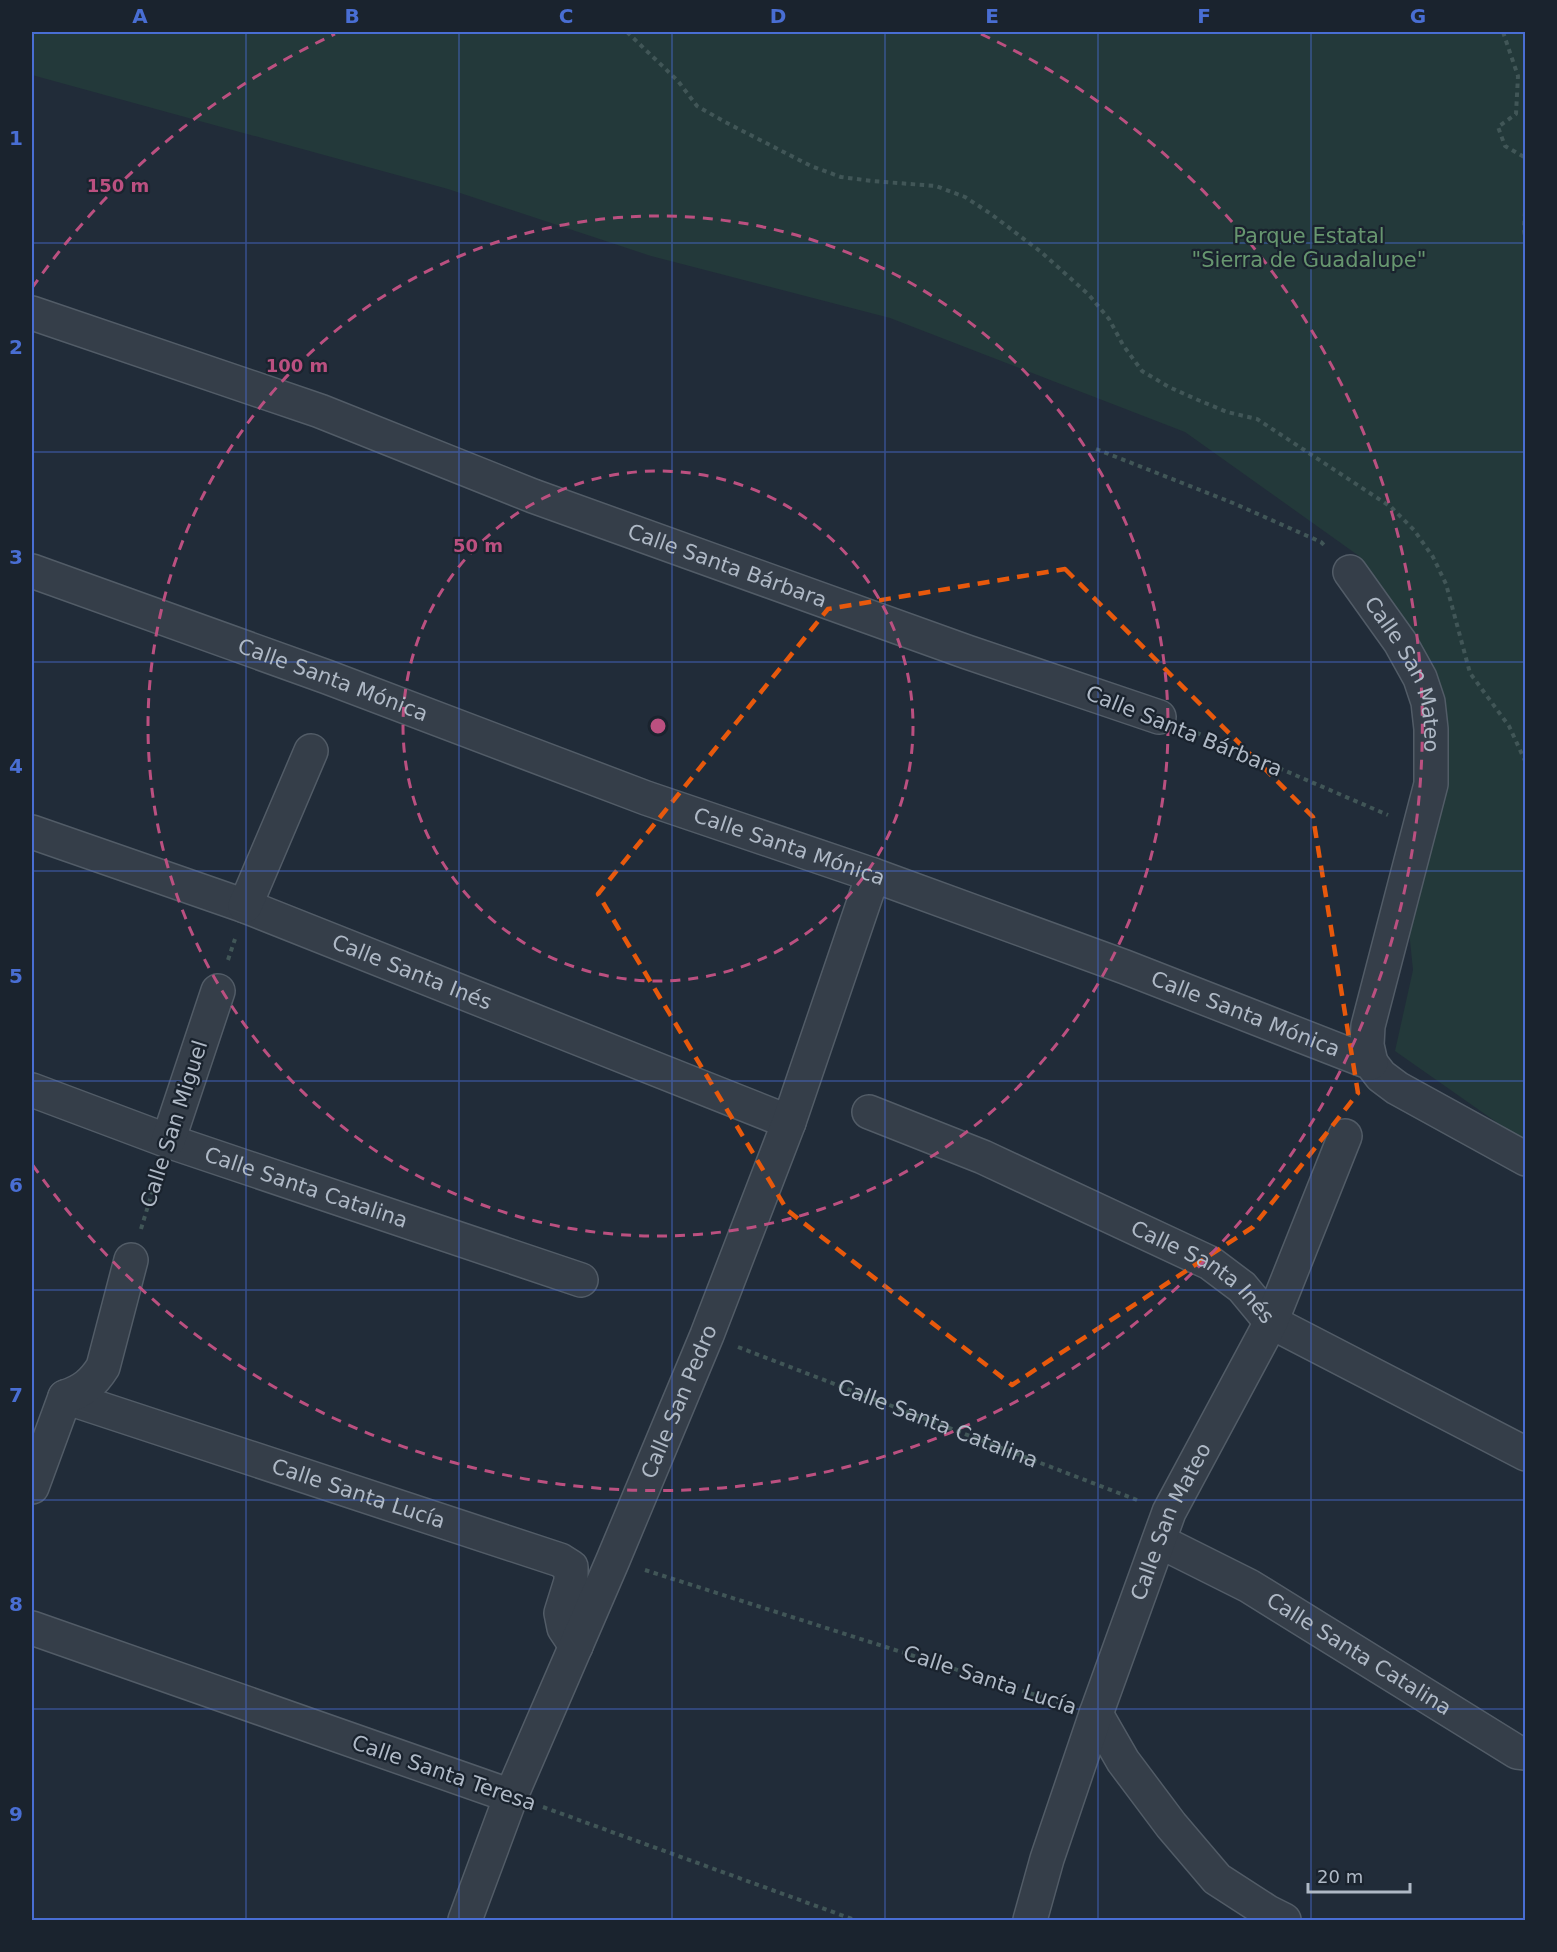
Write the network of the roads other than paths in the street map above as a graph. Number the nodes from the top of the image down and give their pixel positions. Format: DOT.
graph roads {
  1 [pos="32,313"];
  2 [pos="32,571"];
  3 [pos="1350,572"];
  4 [pos="1159,717"];
  5 [pos="311,751"];
  6 [pos="32,831"];
  7 [pos="873,875"];
  8 [pos="245,906"];
  9 [pos="218,991"];
  10 [pos="1371,1063"];
  11 [pos="32,1090"];
  12 [pos="868,1112"];
  13 [pos="789,1122"];
  14 [pos="1344,1136"];
  15 [pos="168,1141"];
  16 [pos="1526,1159"];
  17 [pos="131,1260"];
  18 [pos="581,1280"];
  19 [pos="1271,1322"];
  20 [pos="65,1397"];
  21 [pos="1526,1454"];
  22 [pos="32,1486"];
  23 [pos="1164,1526"];
  24 [pos="32,1628"];
  25 [pos="576,1646"];
  26 [pos="1096,1714"];
  27 [pos="1526,1753"];
  28 [pos="511,1796"];
  29 [pos="465,1920"];
  30 [pos="1030,1920"];
  31 [pos="1284,1920"];
  1 -- 4 [label="street, Calle Santa Bárbara"];
  2 -- 7 [label="street, Calle Santa Mónica"];
  3 -- 10 [label="street, Calle San Mateo"];
  5 -- 8 [label="street"];
  6 -- 8 [label="street, Calle Santa Inés"];
  7 -- 10 [label="street, Calle Santa Mónica"];
  7 -- 13 [label="street, Calle San Pedro"];
  8 -- 13 [label="street, Calle Santa Inés"];
  9 -- 15 [label="street, Calle San Miguel"];
  10 -- 16 [label="street, Calle Santa Mónica"];
  11 -- 15 [label="street, Calle Santa Catalina"];
  12 -- 19 [label="street, Calle Santa Inés"];
  13 -- 25 [label="street, Calle San Pedro"];
  14 -- 19 [label="street, Calle San Mateo"];
  15 -- 18 [label="street, Calle Santa Catalina"];
  17 -- 20 [label="street"];
  19 -- 21 [label="street, Calle Santa Inés"];
  19 -- 23 [label="street, Calle San Mateo"];
  20 -- 22 [label="street"];
  20 -- 25 [label="street, Calle Santa Lucía"];
  23 -- 26 [label="street, Calle San Mateo"];
  23 -- 27 [label="street, Calle Santa Catalina"];
  24 -- 28 [label="street, Calle Santa Teresa"];
  25 -- 28 [label="street, Calle San Pedro"];
  26 -- 30 [label="street, Calle San Mateo"];
  26 -- 31 [label="street, Calle Santa Lucía"];
  28 -- 29 [label="street, Calle San Pedro"];
}
